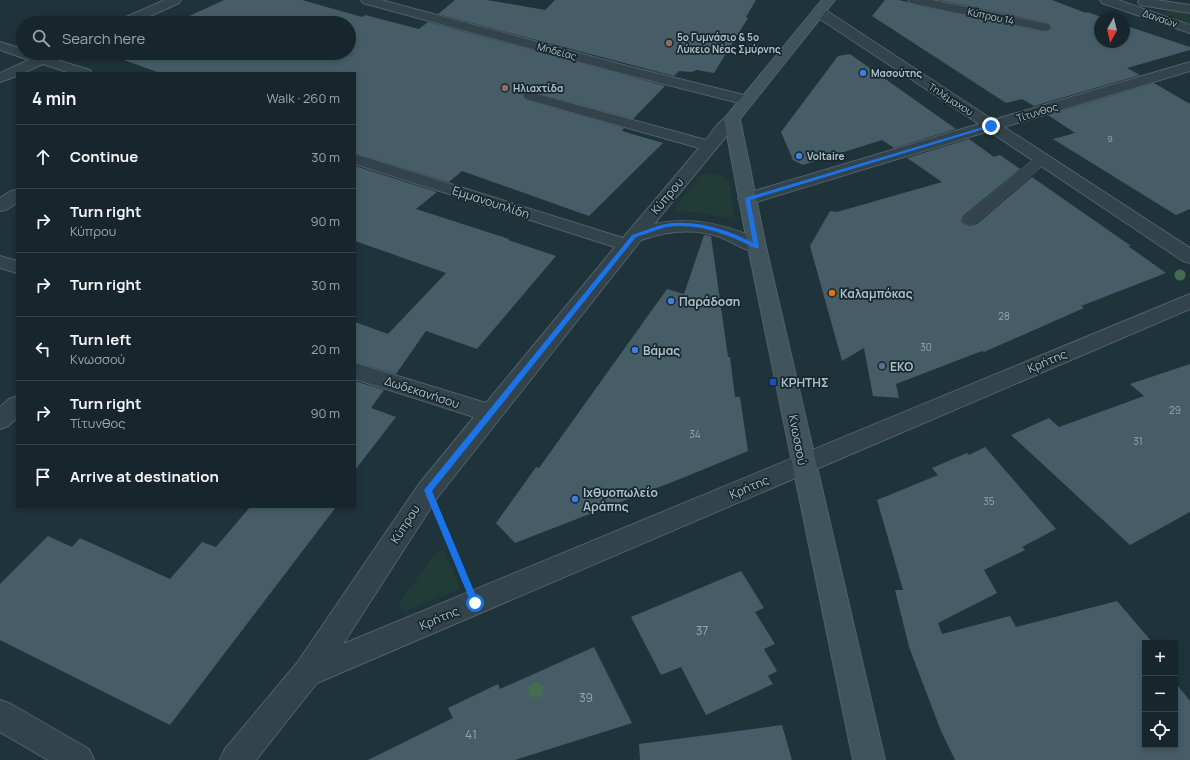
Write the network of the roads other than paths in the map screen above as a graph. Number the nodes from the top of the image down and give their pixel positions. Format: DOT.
graph roads {
  1 [pos="175,0"];
  2 [pos="367,0"];
  3 [pos="914,0"];
  4 [pos="1106,0"];
  5 [pos="1132,0"];
  6 [pos="824,6"];
  7 [pos="1190,9"];
  8 [pos="140,16"];
  9 [pos="1044,27"];
  10 [pos="1190,29"];
  11 [pos="0,46"];
  12 [pos="16,51"];
  13 [pos="42,60"];
  14 [pos="1190,66"];
  15 [pos="82,72"];
  16 [pos="0,78"];
  17 [pos="530,96"];
  18 [pos="747,100"];
  19 [pos="732,119"];
  20 [pos="991,126"];
  21 [pos="710,146"];
  22 [pos="356,159"];
  23 [pos="1042,159"];
  24 [pos="16,196"];
  25 [pos="747,199"];
  26 [pos="0,206"];
  27 [pos="970,220"];
  28 [pos="631,241"];
  29 [pos="757,247"];
  30 [pos="1190,257"];
  31 [pos="0,262"];
  32 [pos="16,267"];
  33 [pos="1190,301"];
  34 [pos="356,371"];
  35 [pos="16,406"];
  36 [pos="489,413"];
  37 [pos="0,420"];
  38 [pos="803,464"];
  39 [pos="307,673"];
  40 [pos="0,716"];
  41 [pos="78,760"];
  42 [pos="236,760"];
  43 [pos="869,760"];
  1 -- 8 [label="street"];
  2 -- 18 [label="street, Μηδείας"];
  3 -- 9 [label="street, Κύπρου 14"];
  4 -- 10 [label="street, Δαναών"];
  5 -- 7 [label="street"];
  6 -- 18 [label="street, Κύπρου"];
  6 -- 20 [label="street, Τηλέμαχου"];
  11 -- 12 [label="street"];
  13 -- 15 [label="street"];
  13 -- 16 [label="street"];
  14 -- 20 [label="street, Τίτυνθος"];
  17 -- 21 [label="street"];
  18 -- 19 [label="street, Κύπρου"];
  19 -- 21 [label="street, Κύπρου"];
  19 -- 25 [label="street, Κνωσσού"];
  20 -- 23 [label="street, Τηλέμαχου"];
  20 -- 25 [label="street, Τίτυνθος"];
  21 -- 28 [label="street, Κύπρου"];
  22 -- 28 [label="street, Εμμανουηλίδη"];
  23 -- 27 [label="lane"];
  23 -- 30 [label="street, Τηλέμαχου"];
  24 -- 26 [label="street"];
  25 -- 29 [label="street, Κνωσσού"];
  28 -- 29 [label="street"];
  28 -- 36 [label="street, Κύπρου"];
  29 -- 38 [label="street, Κνωσσού"];
  31 -- 32 [label="street"];
  33 -- 38 [label="street, Κρήτης"];
  34 -- 36 [label="street, Δωδεκανήσου"];
  35 -- 37 [label="street"];
  36 -- 39 [label="street, Κύπρου"];
  38 -- 39 [label="street, Κρήτης"];
  38 -- 43 [label="street, Κνωσσού"];
  39 -- 42 [label="street, Κύπρου"];
  40 -- 41 [label="street"];
}
